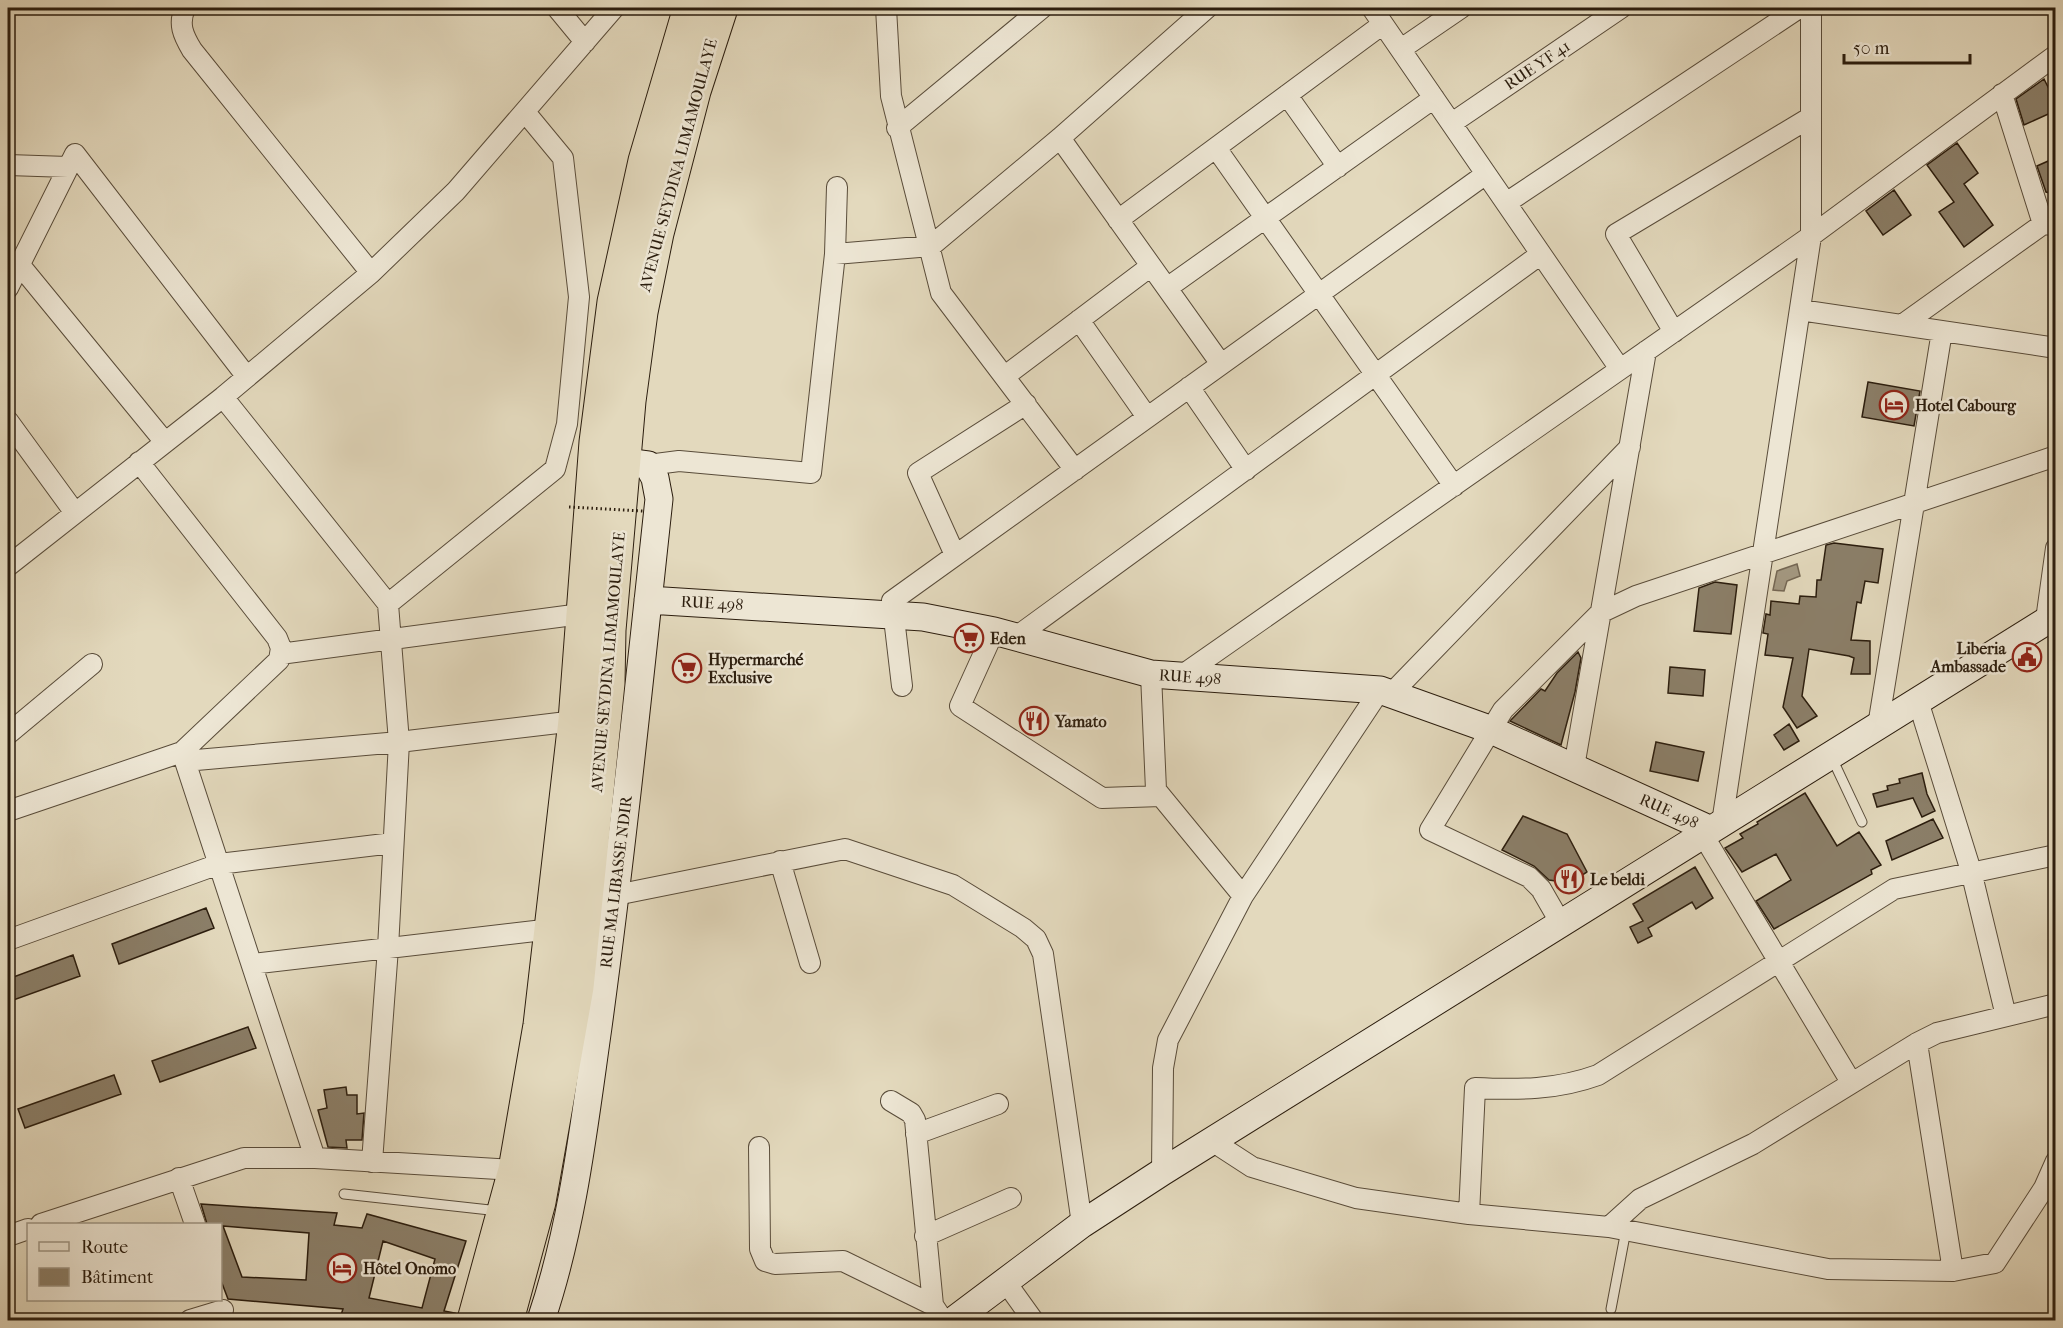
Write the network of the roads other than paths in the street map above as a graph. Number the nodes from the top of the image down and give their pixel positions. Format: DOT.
graph roads {
  1 [pos="185,8"];
  2 [pos="557,8"];
  3 [pos="614,8"];
  4 [pos="690,8"];
  5 [pos="721,8"];
  6 [pos="886,8"];
  7 [pos="1042,8"];
  8 [pos="1207,8"];
  9 [pos="1461,8"];
  10 [pos="1621,8"];
  11 [pos="1799,8"];
  12 [pos="1812,8"];
  13 [pos="1377,16"];
  14 [pos="585,42"];
  15 [pos="1401,49"];
  16 [pos="2055,55"];
  17 [pos="2002,94"];
  18 [pos="1287,95"];
  19 [pos="1434,98"];
  20 [pos="525,112"];
  21 [pos="1812,117"];
  22 [pos="1452,123"];
  23 [pos="897,128"];
  24 [pos="1060,138"];
  25 [pos="1216,148"];
  26 [pos="8,165"];
  27 [pos="68,166"];
  28 [pos="1338,167"];
  29 [pos="1486,174"];
  30 [pos="837,187"];
  31 [pos="1506,203"];
  32 [pos="1266,218"];
  33 [pos="1118,220"];
  34 [pos="2049,224"];
  35 [pos="1811,236"];
  36 [pos="931,246"];
  37 [pos="835,254"];
  38 [pos="1542,254"];
  39 [pos="19,264"];
  40 [pos="1151,266"];
  41 [pos="371,273"];
  42 [pos="8,288"];
  43 [pos="1167,288"];
  44 [pos="1319,294"];
  45 [pos="1800,310"];
  46 [pos="1078,320"];
  47 [pos="1902,325"];
  48 [pos="1942,331"];
  49 [pos="1674,332"];
  50 [pos="2055,348"];
  51 [pos="1646,351"];
  52 [pos="1221,364"];
  53 [pos="1620,369"];
  54 [pos="1376,375"];
  55 [pos="1005,376"];
  56 [pos="247,377"];
  57 [pos="1189,387"];
  58 [pos="223,397"];
  59 [pos="1026,404"];
  60 [pos="1147,417"];
  61 [pos="8,421"];
  62 [pos="164,441"];
  63 [pos="1629,447"];
  64 [pos="2055,456"];
  65 [pos="139,462"];
  66 [pos="637,464"];
  67 [pos="1075,470"];
  68 [pos="1246,470"];
  69 [pos="1454,486"];
  70 [pos="1914,503"];
  71 [pos="75,513"];
  72 [pos="2055,548"];
  73 [pos="1763,554"];
  74 [pos="955,555"];
  75 [pos="8,566"];
  76 [pos="648,600"];
  77 [pos="388,604"];
  78 [pos="1600,613"];
  79 [pos="581,614"];
  80 [pos="894,614"];
  81 [pos="2051,617"];
  82 [pos="1005,634"];
  83 [pos="392,639"];
  84 [pos="280,654"];
  85 [pos="92,664"];
  86 [pos="1151,674"];
  87 [pos="1182,676"];
  88 [pos="902,686"];
  89 [pos="1386,692"];
  90 [pos="1918,701"];
  91 [pos="576,721"];
  92 [pos="1878,726"];
  93 [pos="1489,729"];
  94 [pos="8,734"];
  95 [pos="399,742"];
  96 [pos="1831,755"];
  97 [pos="184,756"];
  98 [pos="1574,767"];
  99 [pos="1161,796"];
  100 [pos="8,811"];
  101 [pos="1862,822"];
  102 [pos="1712,829"];
  103 [pos="393,843"];
  104 [pos="2055,855"];
  105 [pos="780,861"];
  106 [pos="219,864"];
  107 [pos="1971,871"];
  108 [pos="616,895"];
  109 [pos="1243,896"];
  110 [pos="1560,922"];
  111 [pos="552,929"];
  112 [pos="8,940"];
  113 [pos="388,948"];
  114 [pos="1779,962"];
  115 [pos="252,963"];
  116 [pos="810,963"];
  117 [pos="2055,1004"];
  118 [pos="2006,1016"];
  119 [pos="1917,1043"];
  120 [pos="1851,1082"];
  121 [pos="891,1101"];
  122 [pos="998,1104"];
  123 [pos="916,1134"];
  124 [pos="1212,1141"];
  125 [pos="759,1147"];
  126 [pos="315,1158"];
  127 [pos="2055,1161"];
  128 [pos="372,1162"];
  129 [pos="515,1170"];
  130 [pos="1162,1172"];
  131 [pos="179,1178"];
  132 [pos="344,1194"];
  133 [pos="1011,1198"];
  134 [pos="505,1211"];
  135 [pos="1469,1214"];
  136 [pos="44,1223"];
  137 [pos="195,1223"];
  138 [pos="1082,1224"];
  139 [pos="1618,1228"];
  140 [pos="27,1229"];
  141 [pos="8,1236"];
  142 [pos="925,1236"];
  143 [pos="1953,1271"];
  144 [pos="1005,1281"];
  145 [pos="1611,1309"];
  146 [pos="223,1310"];
  147 [pos="944,1315"];
  148 [pos="190,1320"];
  149 [pos="474,1320"];
  150 [pos="507,1320"];
  151 [pos="541,1320"];
  152 [pos="1033,1320"];
  1 -- 41 [label="street"];
  2 -- 14 [label="street"];
  3 -- 14 [label="street"];
  4 -- 79 [label="highway, AVENUE SEYDINA LIMAMOULAYE"];
  5 -- 66 [label="highway, AVENUE SEYDINA LIMAMOULAYE"];
  6 -- 23 [label="street"];
  7 -- 23 [label="street"];
  8 -- 24 [label="street"];
  9 -- 15 [label="street"];
  10 -- 22 [label="street, RUE YF 41"];
  11 -- 31 [label="street"];
  12 -- 21 [label="street"];
  13 -- 15 [label="street"];
  13 -- 18 [label="street"];
  14 -- 20 [label="street"];
  15 -- 19 [label="street"];
  16 -- 17 [label="street"];
  17 -- 34 [label="street"];
  17 -- 35 [label="street"];
  18 -- 25 [label="street"];
  18 -- 28 [label="street"];
  19 -- 22 [label="street"];
  19 -- 28 [label="street"];
  20 -- 41 [label="street"];
  20 -- 77 [label="street"];
  21 -- 35 [label="street"];
  21 -- 49 [label="street"];
  22 -- 29 [label="street"];
  23 -- 36 [label="street"];
  24 -- 33 [label="street"];
  24 -- 36 [label="street"];
  25 -- 32 [label="street"];
  25 -- 33 [label="street"];
  26 -- 27 [label="street"];
  27 -- 39 [label="street"];
  27 -- 56 [label="street"];
  28 -- 32 [label="street"];
  29 -- 31 [label="street"];
  29 -- 44 [label="street"];
  30 -- 37 [label="street"];
  31 -- 38 [label="street"];
  32 -- 43 [label="street"];
  32 -- 44 [label="street"];
  33 -- 40 [label="street"];
  34 -- 47 [label="street"];
  35 -- 45 [label="street"];
  35 -- 49 [label="street"];
  36 -- 37 [label="street"];
  36 -- 55 [label="street"];
  37 -- 66 [label="street"];
  38 -- 53 [label="street"];
  38 -- 54 [label="street"];
  39 -- 42 [label="street"];
  39 -- 62 [label="street"];
  40 -- 43 [label="street"];
  40 -- 46 [label="street"];
  41 -- 56 [label="street"];
  43 -- 52 [label="street"];
  44 -- 52 [label="street"];
  44 -- 54 [label="street"];
  45 -- 47 [label="street"];
  45 -- 73 [label="street"];
  46 -- 55 [label="street"];
  46 -- 60 [label="street"];
  47 -- 48 [label="street"];
  48 -- 50 [label="street"];
  48 -- 70 [label="street"];
  49 -- 51 [label="street"];
  51 -- 53 [label="street"];
  51 -- 63 [label="street"];
  52 -- 57 [label="street"];
  53 -- 69 [label="street"];
  54 -- 68 [label="street"];
  54 -- 69 [label="street"];
  55 -- 59 [label="street"];
  56 -- 58 [label="street"];
  57 -- 60 [label="street"];
  57 -- 68 [label="street"];
  58 -- 62 [label="street"];
  58 -- 77 [label="street"];
  59 -- 67 [label="street"];
  59 -- 74 [label="street"];
  60 -- 67 [label="street"];
  61 -- 71 [label="street"];
  62 -- 65 [label="street"];
  63 -- 78 [label="street"];
  63 -- 89 [label="street"];
  64 -- 70 [label="street"];
  65 -- 71 [label="street"];
  65 -- 84 [label="street"];
  66 -- 76 [label="street, RUE MA LIBASSE NDIR"];
  66 -- 150 [label="highway, AVENUE SEYDINA LIMAMOULAYE"];
  67 -- 74 [label="street"];
  68 -- 82 [label="street"];
  69 -- 87 [label="street"];
  70 -- 73 [label="street"];
  70 -- 92 [label="street"];
  71 -- 75 [label="street"];
  72 -- 81 [label="street"];
  73 -- 78 [label="street"];
  73 -- 102 [label="street"];
  74 -- 80 [label="street"];
  76 -- 80 [label="street, RUE 498"];
  76 -- 108 [label="street, RUE MA LIBASSE NDIR"];
  77 -- 83 [label="street"];
  78 -- 93 [label="street"];
  78 -- 98 [label="street"];
  79 -- 83 [label="street"];
  79 -- 91 [label="highway, AVENUE SEYDINA LIMAMOULAYE"];
  80 -- 82 [label="street, RUE 498"];
  80 -- 88 [label="street"];
  81 -- 90 [label="street"];
  82 -- 86 [label="street, RUE 498"];
  82 -- 99 [label="street"];
  83 -- 84 [label="street"];
  83 -- 95 [label="street"];
  84 -- 97 [label="street"];
  85 -- 94 [label="street"];
  86 -- 87 [label="street, RUE 498"];
  86 -- 99 [label="street"];
  87 -- 89 [label="street, RUE 498"];
  89 -- 93 [label="street, RUE 498"];
  89 -- 109 [label="street"];
  90 -- 92 [label="street"];
  90 -- 107 [label="street"];
  91 -- 95 [label="street"];
  91 -- 111 [label="highway, AVENUE SEYDINA LIMAMOULAYE"];
  92 -- 96 [label="street"];
  93 -- 98 [label="street, RUE 498"];
  93 -- 110 [label="street"];
  95 -- 97 [label="street"];
  95 -- 103 [label="street"];
  96 -- 101 [label="lane"];
  96 -- 102 [label="street"];
  97 -- 100 [label="street"];
  97 -- 106 [label="street"];
  98 -- 102 [label="street, RUE 498"];
  99 -- 109 [label="street"];
  102 -- 110 [label="street"];
  102 -- 114 [label="street"];
  103 -- 106 [label="street"];
  103 -- 113 [label="street"];
  104 -- 107 [label="street"];
  105 -- 108 [label="street"];
  105 -- 116 [label="street"];
  105 -- 138 [label="street"];
  106 -- 112 [label="street"];
  106 -- 115 [label="street"];
  107 -- 114 [label="street"];
  107 -- 118 [label="street"];
  108 -- 151 [label="street, RUE MA LIBASSE NDIR"];
  109 -- 130 [label="street"];
  110 -- 124 [label="street"];
  111 -- 113 [label="street"];
  111 -- 129 [label="highway, AVENUE SEYDINA LIMAMOULAYE"];
  113 -- 115 [label="street"];
  113 -- 128 [label="street"];
  114 -- 120 [label="street"];
  114 -- 135 [label="street"];
  115 -- 126 [label="street"];
  117 -- 118 [label="street"];
  118 -- 119 [label="street"];
  119 -- 120 [label="street"];
  119 -- 143 [label="street"];
  120 -- 139 [label="street"];
  121 -- 123 [label="street"];
  122 -- 123 [label="street"];
  123 -- 142 [label="street"];
  124 -- 130 [label="street"];
  124 -- 135 [label="street"];
  125 -- 147 [label="street"];
  126 -- 128 [label="street"];
  126 -- 131 [label="street"];
  127 -- 143 [label="street"];
  128 -- 129 [label="street"];
  129 -- 134 [label="highway, AVENUE SEYDINA LIMAMOULAYE"];
  130 -- 138 [label="street"];
  131 -- 136 [label="street"];
  131 -- 137 [label="street"];
  132 -- 134 [label="lane"];
  133 -- 142 [label="street"];
  134 -- 149 [label="highway, AVENUE SEYDINA LIMAMOULAYE"];
  135 -- 139 [label="street"];
  138 -- 144 [label="street"];
  139 -- 143 [label="street"];
  139 -- 145 [label="lane"];
  140 -- 141 [label="street"];
  142 -- 147 [label="street"];
  144 -- 147 [label="street"];
  144 -- 152 [label="street"];
  146 -- 148 [label="street"];
}
